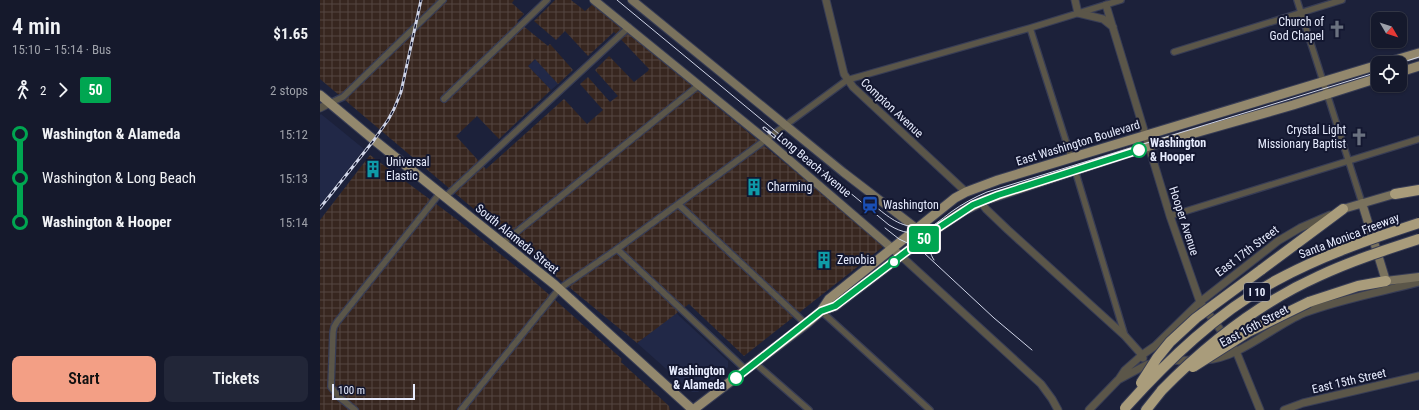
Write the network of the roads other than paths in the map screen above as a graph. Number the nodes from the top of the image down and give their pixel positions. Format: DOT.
graph roads {
  1 [pos="443,0"];
  2 [pos="547,0"];
  3 [pos="594,0"];
  4 [pos="632,0"];
  5 [pos="826,0"];
  6 [pos="1075,0"];
  7 [pos="1121,0"];
  8 [pos="1297,0"];
  9 [pos="1342,0"];
  10 [pos="1106,5"];
  11 [pos="1301,12"];
  12 [pos="1078,13"];
  13 [pos="629,27"];
  14 [pos="1113,27"];
  15 [pos="1030,28"];
  16 [pos="1174,52"];
  17 [pos="1419,53"];
  18 [pos="1407,57"];
  19 [pos="1419,66"];
  20 [pos="1371,67"];
  21 [pos="1407,70"];
  22 [pos="847,80"];
  23 [pos="1371,80"];
  24 [pos="1323,82"];
  25 [pos="699,85"];
  26 [pos="1327,94"];
  27 [pos="320,95"];
  28 [pos="444,99"];
  29 [pos="330,103"];
  30 [pos="320,108"];
  31 [pos="786,124"];
  32 [pos="1145,135"];
  33 [pos="1419,139"];
  34 [pos="765,140"];
  35 [pos="1149,146"];
  36 [pos="1071,157"];
  37 [pos="1349,161"];
  38 [pos="1075,170"];
  39 [pos="1419,188"];
  40 [pos="966,192"];
  41 [pos="1395,194"];
  42 [pos="442,195"];
  43 [pos="982,202"];
  44 [pos="1362,203"];
  45 [pos="678,204"];
  46 [pos="1343,209"];
  47 [pos="1170,216"];
  48 [pos="1419,223"];
  49 [pos="913,226"];
  50 [pos="1419,239"];
  51 [pos="503,243"];
  52 [pos="892,247"];
  53 [pos="912,248"];
  54 [pos="617,249"];
  55 [pos="901,256"];
  56 [pos="1419,277"];
  57 [pos="1386,281"];
  58 [pos="1419,282"];
  59 [pos="559,289"];
  60 [pos="1200,302"];
  61 [pos="821,311"];
  62 [pos="806,324"];
  63 [pos="1125,336"];
  64 [pos="1236,350"];
  65 [pos="1142,355"];
  66 [pos="755,363"];
  67 [pos="1146,365"];
  68 [pos="746,370"];
  69 [pos="1419,376"];
  70 [pos="1118,380"];
  71 [pos="1162,390"];
  72 [pos="1125,409"];
  73 [pos="355,410"];
  74 [pos="461,410"];
  75 [pos="693,410"];
  76 [pos="809,410"];
  77 [pos="930,410"];
  78 [pos="1058,410"];
  79 [pos="1089,410"];
  80 [pos="1147,410"];
  81 [pos="1260,410"];
  82 [pos="1284,410"];
  1 -- 29 [label="street"];
  2 -- 28 [label="street"];
  3 -- 13 [label="main road, Long Beach Avenue"];
  4 -- 31 [label="main road, Long Beach Avenue"];
  5 -- 22 [label="street, Compton Avenue"];
  6 -- 12 [label="street"];
  7 -- 10 [label="street"];
  8 -- 11 [label="street"];
  9 -- 11 [label="street"];
  10 -- 12 [label="street"];
  10 -- 14 [label="street, Hooper Avenue"];
  11 -- 16 [label="street"];
  11 -- 24 [label="street"];
  12 -- 14 [label="street"];
  12 -- 15 [label="street"];
  13 -- 25 [label="main road, Long Beach Avenue"];
  13 -- 42 [label="street"];
  14 -- 32 [label="street, Hooper Avenue"];
  15 -- 22 [label="street"];
  15 -- 36 [label="street"];
  17 -- 18 [label="main road"];
  19 -- 21 [label="main road"];
  20 -- 24 [label="main road, East Washington Boulevard"];
  22 -- 31 [label="street"];
  22 -- 40 [label="street, Compton Avenue"];
  23 -- 26 [label="main road, East Washington Boulevard"];
  24 -- 26 [label="street"];
  24 -- 32 [label="main road, East Washington Boulevard"];
  25 -- 34 [label="main road, Long Beach Avenue"];
  25 -- 51 [label="street"];
  26 -- 35 [label="main road, East Washington Boulevard"];
  26 -- 37 [label="street"];
  27 -- 29 [label="main road, South Alameda Street"];
  29 -- 30 [label="street"];
  29 -- 42 [label="main road, South Alameda Street"];
  31 -- 34 [label="street"];
  31 -- 49 [label="main road, Long Beach Avenue"];
  32 -- 35 [label="street, Hooper Avenue"];
  32 -- 36 [label="main road, East Washington Boulevard"];
  33 -- 37 [label="street"];
  34 -- 45 [label="street"];
  34 -- 52 [label="main road, Long Beach Avenue"];
  35 -- 38 [label="main road, East Washington Boulevard"];
  35 -- 47 [label="street, Hooper Avenue"];
  36 -- 40 [label="main road, East Washington Boulevard"];
  37 -- 44 [label="street"];
  37 -- 47 [label="street"];
  38 -- 43 [label="main road, East Washington Boulevard"];
  38 -- 63 [label="street"];
  39 -- 41 [label="highway"];
  40 -- 49 [label="main road, East Washington Boulevard"];
  41 -- 44 [label="main road, East 17th Street"];
  42 -- 51 [label="main road, South Alameda Street"];
  42 -- 73 [label="street"];
  43 -- 53 [label="main road, East Washington Boulevard"];
  43 -- 63 [label="street"];
  44 -- 46 [label="main road, East 17th Street"];
  44 -- 57 [label="main road"];
  45 -- 54 [label="street"];
  45 -- 62 [label="street"];
  46 -- 60 [label="street, East 17th Street"];
  46 -- 72 [label="highway, bridge"];
  47 -- 60 [label="street, Hooper Avenue"];
  48 -- 72 [label="highway, Santa Monica Freeway / I 10, bridge"];
  49 -- 52 [label="main road, East Washington Boulevard"];
  49 -- 53 [label="main road"];
  50 -- 71 [label="highway, Santa Monica Freeway / I 10, bridge"];
  51 -- 59 [label="main road, South Alameda Street"];
  52 -- 55 [label="main road, Long Beach Avenue"];
  52 -- 61 [label="main road, East Washington Boulevard"];
  53 -- 55 [label="main road, East Washington Boulevard"];
  54 -- 59 [label="street"];
  54 -- 68 [label="street"];
  55 -- 61 [label="main road, East Washington Boulevard"];
  55 -- 78 [label="street, Long Beach Avenue"];
  56 -- 57 [label="main road"];
  57 -- 71 [label="highway, bridge"];
  58 -- 64 [label="street, East 16th Street"];
  59 -- 74 [label="street"];
  59 -- 75 [label="main road, South Alameda Street"];
  60 -- 64 [label="street, Hooper Avenue"];
  60 -- 65 [label="street, East 17th Street"];
  61 -- 62 [label="main road, East Washington Boulevard"];
  61 -- 77 [label="street"];
  62 -- 66 [label="main road, East Washington Boulevard"];
  63 -- 65 [label="street"];
  64 -- 67 [label="street, East 16th Street"];
  64 -- 81 [label="street, Hooper Avenue"];
  65 -- 67 [label="street"];
  65 -- 70 [label="street, East 17th Street"];
  66 -- 68 [label="main road, East Washington Boulevard"];
  66 -- 76 [label="street"];
  67 -- 70 [label="street, East 16th Street"];
  68 -- 75 [label="main road, East Washington Boulevard"];
  69 -- 82 [label="street, East 15th Street"];
  70 -- 79 [label="street, East 16th Street"];
  71 -- 80 [label="highway, Santa Monica Freeway / I 10"];
}
